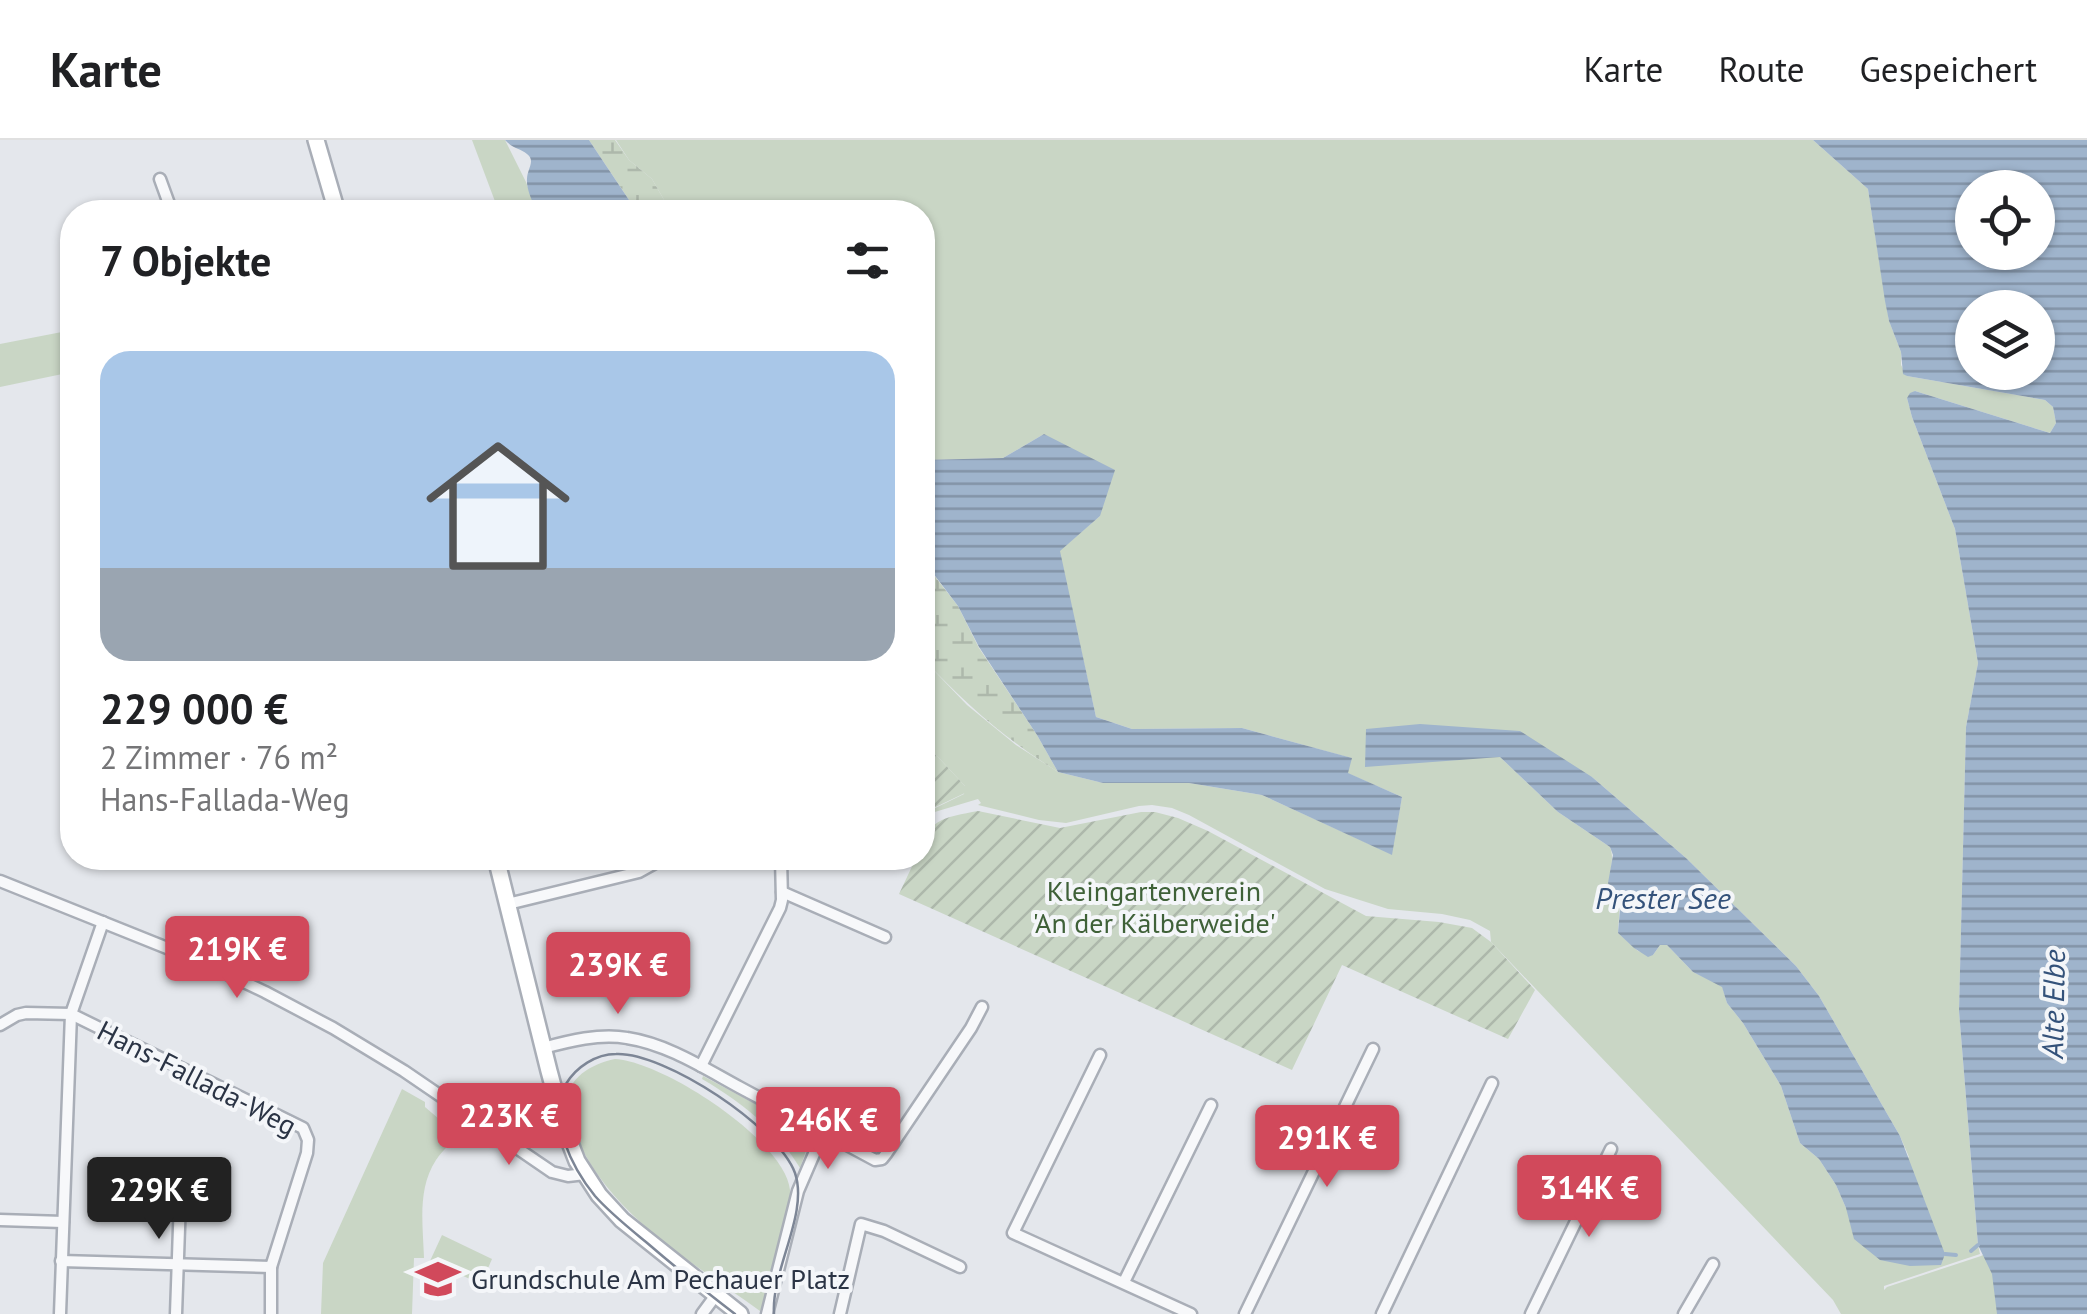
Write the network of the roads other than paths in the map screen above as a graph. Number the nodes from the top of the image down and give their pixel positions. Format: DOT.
graph roads {
  1 [pos="316,140"];
  2 [pos="160,179"];
  3 [pos="168,200"];
  4 [pos="334,200"];
  5 [pos="499,870"];
  6 [pos="642,870"];
  7 [pos="781,870"];
  8 [pos="0,881"];
  9 [pos="782,892"];
  10 [pos="508,904"];
  11 [pos="104,922"];
  12 [pos="885,937"];
  13 [pos="982,1006"];
  14 [pos="71,1014"];
  15 [pos="0,1025"];
  16 [pos="543,1048"];
  17 [pos="1373,1049"];
  18 [pos="1100,1055"];
  19 [pos="701,1066"];
  20 [pos="1492,1084"];
  21 [pos="557,1100"];
  22 [pos="1211,1105"];
  23 [pos="489,1129"];
  24 [pos="823,1132"];
  25 [pos="1611,1149"];
  26 [pos="181,1171"];
  27 [pos="584,1174"];
  28 [pos="0,1220"];
  29 [pos="63,1222"];
  30 [pos="62,1261"];
  31 [pos="178,1264"];
  32 [pos="1712,1264"];
  33 [pos="271,1266"];
  34 [pos="960,1267"];
  35 [pos="1124,1282"];
  36 [pos="716,1295"];
  37 [pos="60,1314"];
  38 [pos="176,1314"];
  39 [pos="270,1314"];
  40 [pos="702,1314"];
  41 [pos="740,1314"];
  42 [pos="767,1314"];
  43 [pos="840,1314"];
  44 [pos="1190,1314"];
  45 [pos="1246,1314"];
  46 [pos="1382,1314"];
  47 [pos="1530,1314"];
  48 [pos="1684,1314"];
  1 -- 4 [label="main road"];
  2 -- 3 [label="street"];
  5 -- 10 [label="main road"];
  6 -- 10 [label="street"];
  7 -- 9 [label="street"];
  8 -- 11 [label="street"];
  9 -- 12 [label="street"];
  9 -- 19 [label="street"];
  10 -- 16 [label="main road"];
  11 -- 14 [label="street"];
  11 -- 23 [label="street"];
  13 -- 24 [label="street"];
  14 -- 15 [label="street"];
  14 -- 29 [label="street"];
  14 -- 33 [label="street, Hans-Fallada-Weg"];
  16 -- 19 [label="street"];
  16 -- 21 [label="main road"];
  17 -- 45 [label="street"];
  18 -- 35 [label="street"];
  19 -- 24 [label="street"];
  20 -- 46 [label="street"];
  21 -- 23 [label="street"];
  21 -- 27 [label="main road"];
  22 -- 35 [label="street"];
  23 -- 27 [label="street"];
  24 -- 42 [label="street"];
  25 -- 47 [label="street"];
  26 -- 31 [label="street"];
  27 -- 36 [label="main road"];
  28 -- 29 [label="street"];
  29 -- 30 [label="street"];
  30 -- 31 [label="street"];
  30 -- 37 [label="street"];
  31 -- 33 [label="street"];
  31 -- 38 [label="street"];
  32 -- 48 [label="street"];
  33 -- 39 [label="street, Hans-Fallada-Weg"];
  34 -- 43 [label="street"];
  35 -- 44 [label="street"];
  36 -- 40 [label="street"];
  36 -- 41 [label="main road"];
}
